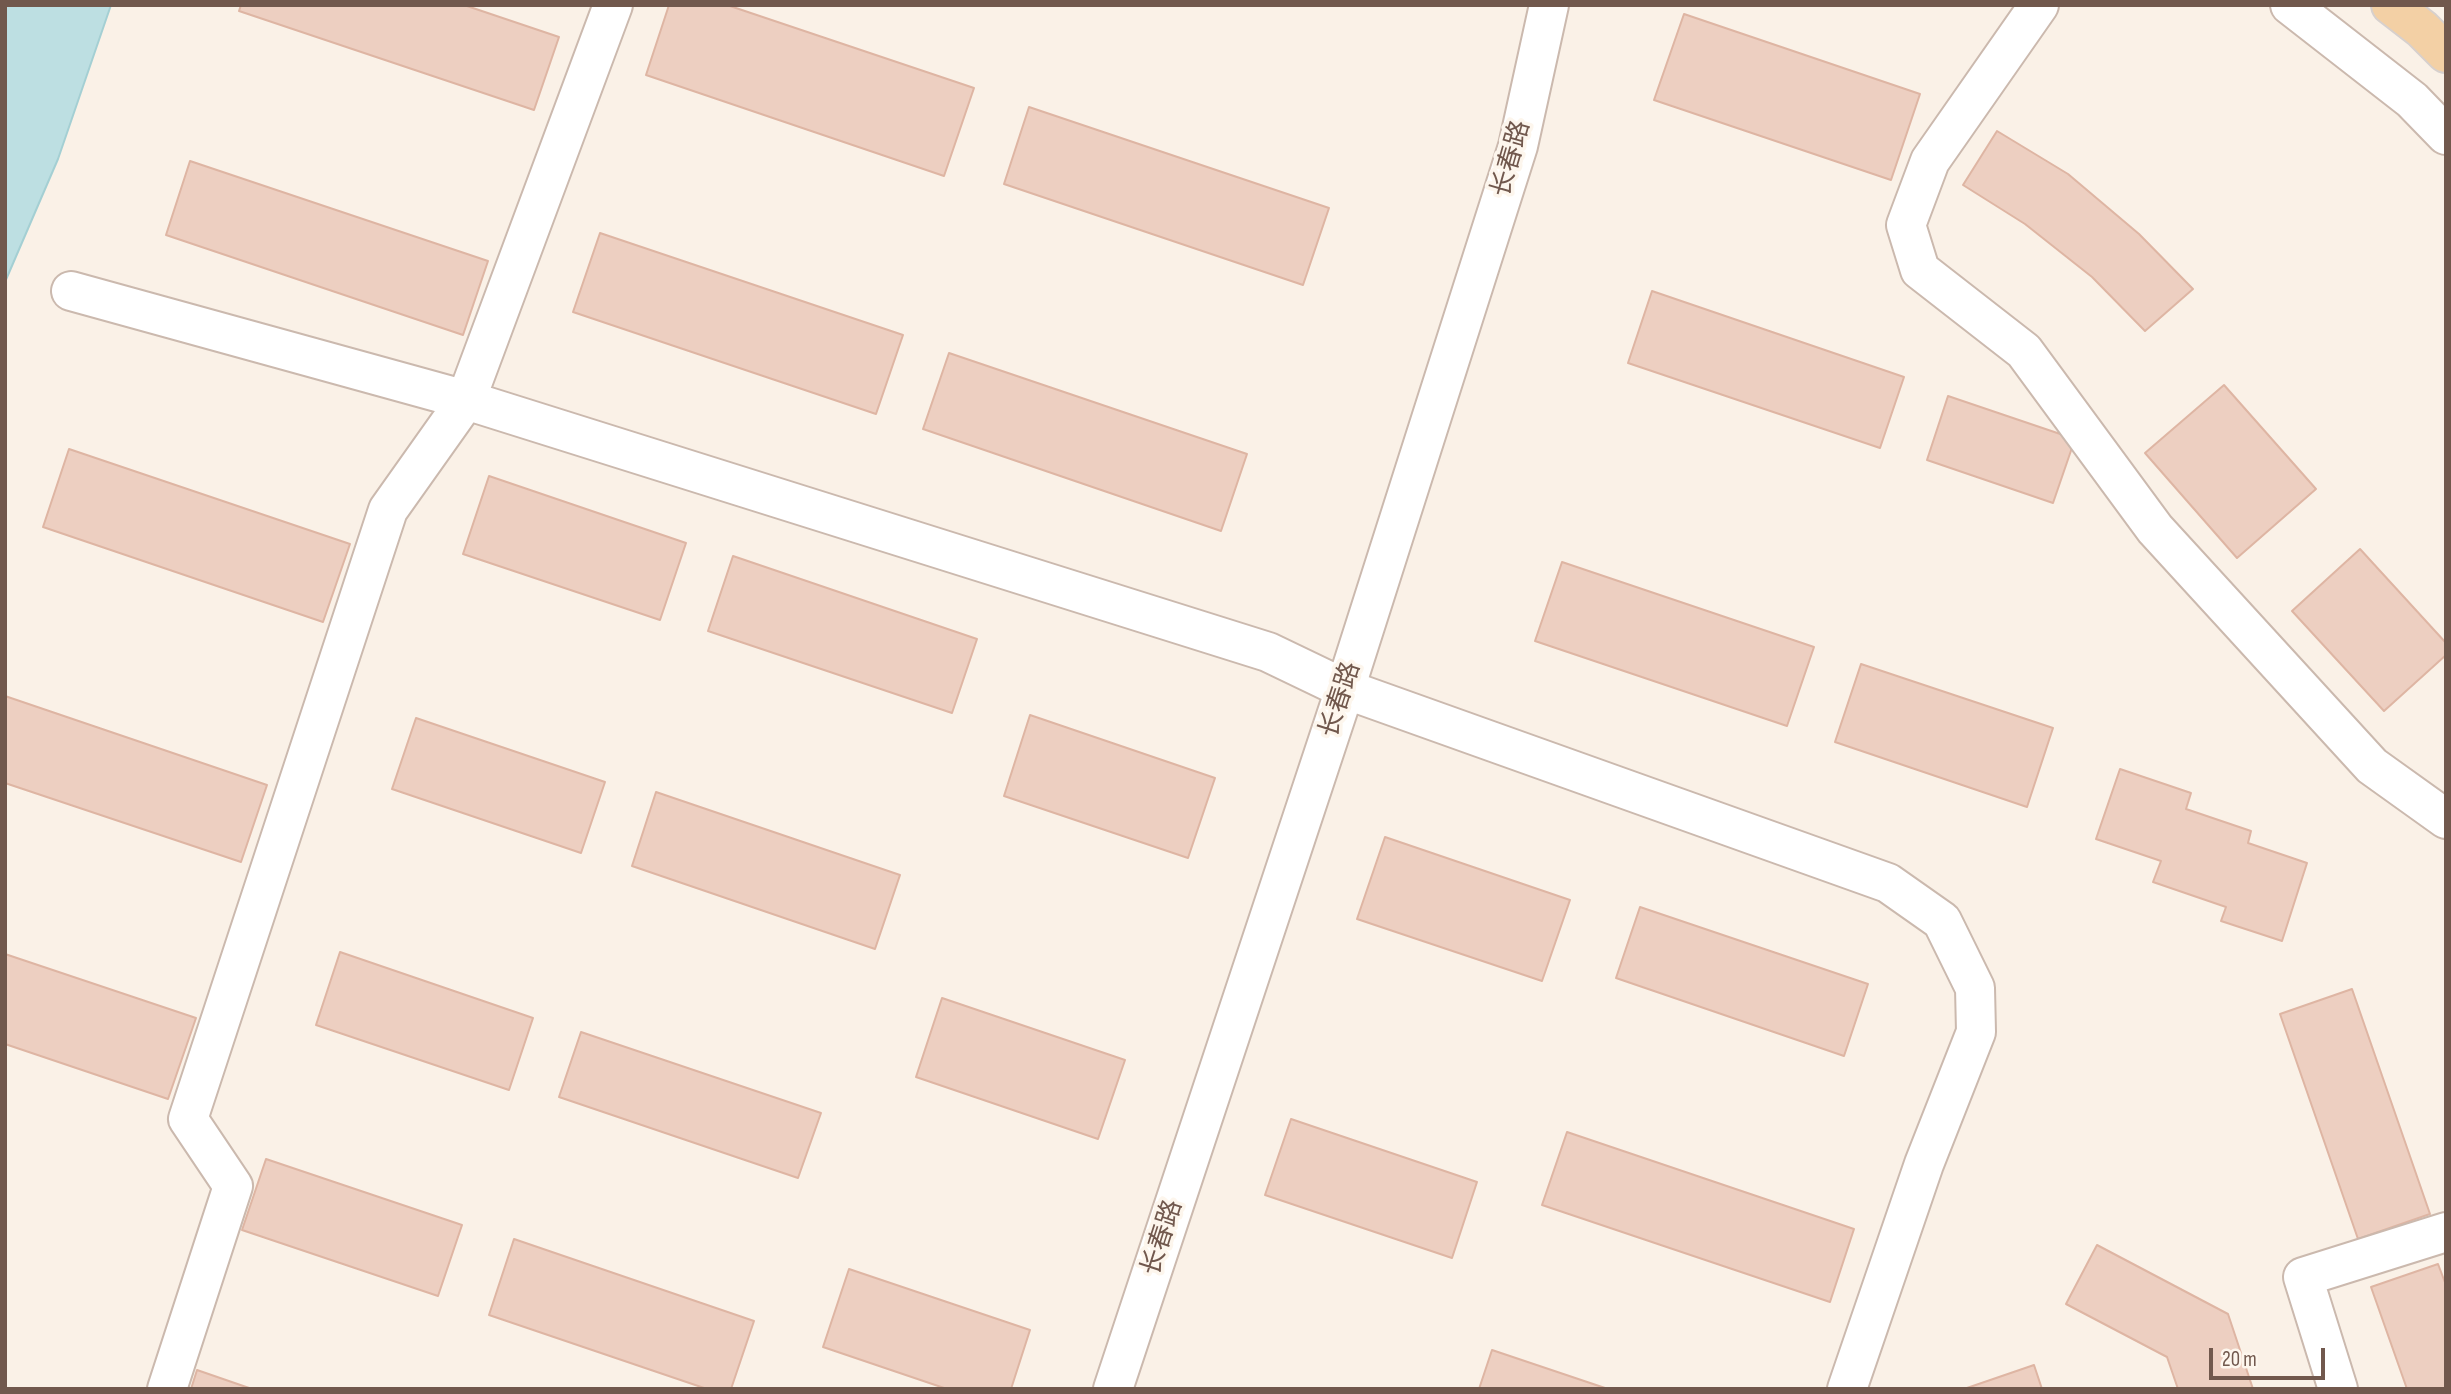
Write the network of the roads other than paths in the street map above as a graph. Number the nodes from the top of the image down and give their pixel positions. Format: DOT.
graph roads {
  1 [pos="613,5"];
  2 [pos="1549,5"];
  3 [pos="2039,5"];
  4 [pos="2290,5"];
  5 [pos="2390,5"];
  6 [pos="2446,53"];
  7 [pos="2446,135"];
  8 [pos="71,291"];
  9 [pos="466,400"];
  10 [pos="1345,689"];
  11 [pos="2446,819"];
  12 [pos="2446,1232"];
  13 [pos="167,1389"];
  14 [pos="1114,1389"];
  15 [pos="1847,1389"];
  16 [pos="2338,1389"];
  1 -- 9 [label="street"];
  2 -- 10 [label="street, 长春路"];
  3 -- 11 [label="street"];
  4 -- 7 [label="street"];
  5 -- 6 [label="main road"];
  8 -- 9 [label="street"];
  9 -- 10 [label="street"];
  9 -- 13 [label="street"];
  10 -- 14 [label="street, 长春路"];
  10 -- 15 [label="street"];
  12 -- 16 [label="street"];
}
